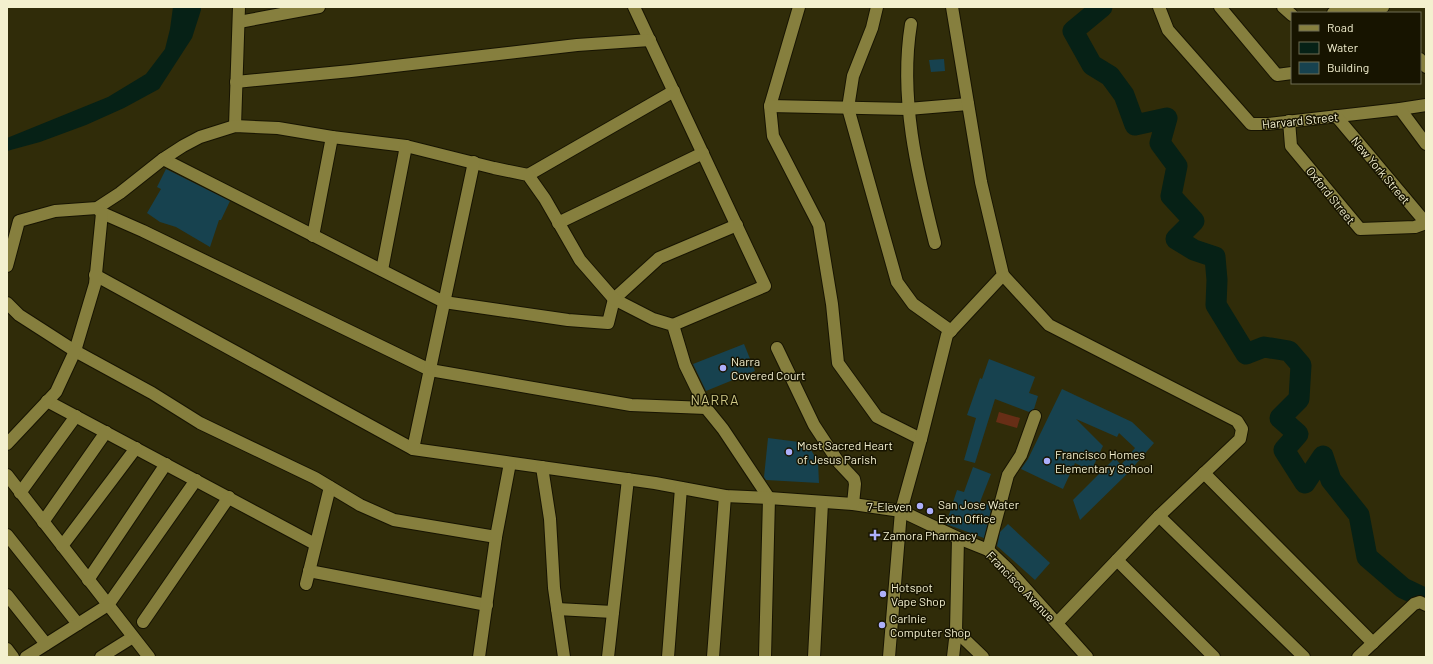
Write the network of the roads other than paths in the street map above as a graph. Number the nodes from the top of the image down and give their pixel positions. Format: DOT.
graph roads {
  1 [pos="239,7"];
  2 [pos="319,7"];
  3 [pos="634,7"];
  4 [pos="799,7"];
  5 [pos="877,7"];
  6 [pos="952,7"];
  7 [pos="1159,7"];
  8 [pos="1220,7"];
  9 [pos="1283,7"];
  10 [pos="1383,7"];
  11 [pos="1341,12"];
  12 [pos="1291,14"];
  13 [pos="239,22"];
  14 [pos="911,24"];
  15 [pos="650,40"];
  16 [pos="1291,73"];
  17 [pos="236,82"];
  18 [pos="674,91"];
  19 [pos="968,104"];
  20 [pos="1426,105"];
  21 [pos="770,106"];
  22 [pos="848,108"];
  23 [pos="908,109"];
  24 [pos="1400,109"];
  25 [pos="1336,116"];
  26 [pos="1289,121"];
  27 [pos="235,126"];
  28 [pos="332,137"];
  29 [pos="1426,144"];
  30 [pos="406,146"];
  31 [pos="703,153"];
  32 [pos="163,159"];
  33 [pos="474,162"];
  34 [pos="528,175"];
  35 [pos="100,211"];
  36 [pos="558,223"];
  37 [pos="1426,223"];
  38 [pos="737,225"];
  39 [pos="313,236"];
  40 [pos="935,243"];
  41 [pos="7,266"];
  42 [pos="382,270"];
  43 [pos="95,275"];
  44 [pos="1003,275"];
  45 [pos="614,299"];
  46 [pos="444,302"];
  47 [pos="7,303"];
  48 [pos="673,325"];
  49 [pos="951,331"];
  50 [pos="777,348"];
  51 [pos="75,351"];
  52 [pos="430,370"];
  53 [pos="47,401"];
  54 [pos="706,408"];
  55 [pos="76,416"];
  56 [pos="1035,416"];
  57 [pos="106,432"];
  58 [pos="921,439"];
  59 [pos="7,444"];
  60 [pos="136,448"];
  61 [pos="413,449"];
  62 [pos="510,463"];
  63 [pos="166,464"];
  64 [pos="542,467"];
  65 [pos="1204,473"];
  66 [pos="7,475"];
  67 [pos="628,479"];
  68 [pos="196,480"];
  69 [pos="330,487"];
  70 [pos="681,488"];
  71 [pos="20,493"];
  72 [pos="726,496"];
  73 [pos="229,497"];
  74 [pos="769,498"];
  75 [pos="822,502"];
  76 [pos="853,504"];
  77 [pos="901,511"];
  78 [pos="1159,516"];
  79 [pos="43,522"];
  80 [pos="7,535"];
  81 [pos="496,537"];
  82 [pos="958,538"];
  83 [pos="315,544"];
  84 [pos="62,546"];
  85 [pos="988,550"];
  86 [pos="1117,560"];
  87 [pos="309,571"];
  88 [pos="88,580"];
  89 [pos="306,584"];
  90 [pos="7,595"];
  91 [pos="108,605"];
  92 [pos="487,605"];
  93 [pos="1426,605"];
  94 [pos="557,609"];
  95 [pos="613,612"];
  96 [pos="143,622"];
  97 [pos="1057,623"];
  98 [pos="78,624"];
  99 [pos="956,631"];
  100 [pos="133,637"];
  101 [pos="1373,643"];
  102 [pos="46,644"];
  103 [pos="7,649"];
  104 [pos="13,657"];
  105 [pos="26,657"];
  106 [pos="101,657"];
  107 [pos="149,657"];
  108 [pos="479,657"];
  109 [pos="564,657"];
  110 [pos="608,657"];
  111 [pos="668,657"];
  112 [pos="713,657"];
  113 [pos="765,657"];
  114 [pos="814,657"];
  115 [pos="889,657"];
  116 [pos="953,657"];
  117 [pos="983,657"];
  118 [pos="1087,657"];
  119 [pos="1214,657"];
  120 [pos="1304,657"];
  121 [pos="1358,657"];
  1 -- 13 [label="street"];
  2 -- 13 [label="street"];
  3 -- 15 [label="street"];
  4 -- 21 [label="street"];
  5 -- 22 [label="street"];
  6 -- 19 [label="street"];
  7 -- 26 [label="street, Harvard Street"];
  8 -- 16 [label="street"];
  9 -- 12 [label="street"];
  10 -- 11 [label="street"];
  13 -- 17 [label="street"];
  14 -- 23 [label="street"];
  15 -- 17 [label="street"];
  15 -- 18 [label="street"];
  17 -- 27 [label="street"];
  18 -- 31 [label="street"];
  18 -- 34 [label="street"];
  19 -- 23 [label="street"];
  19 -- 44 [label="street"];
  20 -- 24 [label="street, Harvard Street"];
  21 -- 22 [label="street"];
  21 -- 58 [label="street"];
  22 -- 23 [label="street"];
  22 -- 49 [label="street"];
  23 -- 40 [label="street"];
  24 -- 25 [label="street, Harvard Street"];
  24 -- 29 [label="street"];
  25 -- 26 [label="street, Harvard Street"];
  25 -- 37 [label="street, New York Street"];
  26 -- 37 [label="street, Oxford Street"];
  27 -- 28 [label="street"];
  27 -- 32 [label="street"];
  28 -- 30 [label="street"];
  28 -- 39 [label="street"];
  30 -- 33 [label="street"];
  30 -- 42 [label="street"];
  31 -- 36 [label="street"];
  31 -- 38 [label="street"];
  32 -- 35 [label="street"];
  32 -- 39 [label="street"];
  33 -- 34 [label="street"];
  33 -- 46 [label="street"];
  34 -- 36 [label="street"];
  35 -- 41 [label="street"];
  35 -- 43 [label="street"];
  35 -- 52 [label="street"];
  36 -- 45 [label="street"];
  38 -- 45 [label="street"];
  38 -- 48 [label="street"];
  39 -- 42 [label="street"];
  42 -- 46 [label="street"];
  43 -- 51 [label="street"];
  43 -- 61 [label="street"];
  44 -- 49 [label="street"];
  44 -- 65 [label="street"];
  45 -- 46 [label="street"];
  45 -- 48 [label="street"];
  46 -- 52 [label="street"];
  47 -- 51 [label="street"];
  48 -- 54 [label="street"];
  49 -- 58 [label="street"];
  50 -- 76 [label="street"];
  51 -- 53 [label="street"];
  51 -- 69 [label="street"];
  52 -- 54 [label="street"];
  52 -- 61 [label="street"];
  53 -- 55 [label="street"];
  53 -- 59 [label="street"];
  54 -- 74 [label="street"];
  55 -- 57 [label="street"];
  55 -- 71 [label="street"];
  56 -- 85 [label="street"];
  57 -- 60 [label="street"];
  57 -- 79 [label="street"];
  58 -- 77 [label="street"];
  60 -- 63 [label="street"];
  60 -- 84 [label="street"];
  61 -- 62 [label="street, Francisco Avenue"];
  62 -- 64 [label="street, Francisco Avenue"];
  62 -- 81 [label="street"];
  63 -- 68 [label="street"];
  63 -- 88 [label="street"];
  64 -- 67 [label="street, Francisco Avenue"];
  64 -- 94 [label="street"];
  65 -- 78 [label="street"];
  65 -- 101 [label="street"];
  66 -- 71 [label="street"];
  67 -- 70 [label="street, Francisco Avenue"];
  67 -- 95 [label="street"];
  68 -- 73 [label="street"];
  68 -- 91 [label="street"];
  69 -- 81 [label="street"];
  69 -- 83 [label="street"];
  70 -- 72 [label="street, Francisco Avenue"];
  70 -- 111 [label="street"];
  71 -- 79 [label="street"];
  72 -- 74 [label="street, Francisco Avenue"];
  72 -- 112 [label="street"];
  73 -- 83 [label="street"];
  73 -- 96 [label="street"];
  74 -- 75 [label="street, Francisco Avenue"];
  74 -- 113 [label="street"];
  75 -- 76 [label="street, Francisco Avenue"];
  75 -- 114 [label="street"];
  76 -- 77 [label="street, Francisco Avenue"];
  77 -- 82 [label="street, Francisco Avenue"];
  77 -- 115 [label="street"];
  78 -- 86 [label="street"];
  78 -- 120 [label="street"];
  79 -- 84 [label="street"];
  80 -- 98 [label="street"];
  81 -- 92 [label="street"];
  82 -- 85 [label="street, Francisco Avenue"];
  82 -- 99 [label="street"];
  83 -- 87 [label="street"];
  84 -- 88 [label="street"];
  85 -- 97 [label="street, Francisco Avenue"];
  86 -- 97 [label="street"];
  86 -- 119 [label="street"];
  87 -- 89 [label="street"];
  87 -- 92 [label="street"];
  88 -- 91 [label="street"];
  90 -- 102 [label="street"];
  91 -- 98 [label="street"];
  91 -- 100 [label="street"];
  92 -- 108 [label="street"];
  93 -- 101 [label="street"];
  94 -- 95 [label="street"];
  94 -- 109 [label="street"];
  95 -- 110 [label="street"];
  97 -- 118 [label="street, Francisco Avenue"];
  98 -- 102 [label="street"];
  99 -- 116 [label="street"];
  99 -- 117 [label="street"];
  100 -- 106 [label="street"];
  100 -- 107 [label="street"];
  101 -- 121 [label="street"];
  102 -- 105 [label="street"];
  103 -- 104 [label="street"];
}
